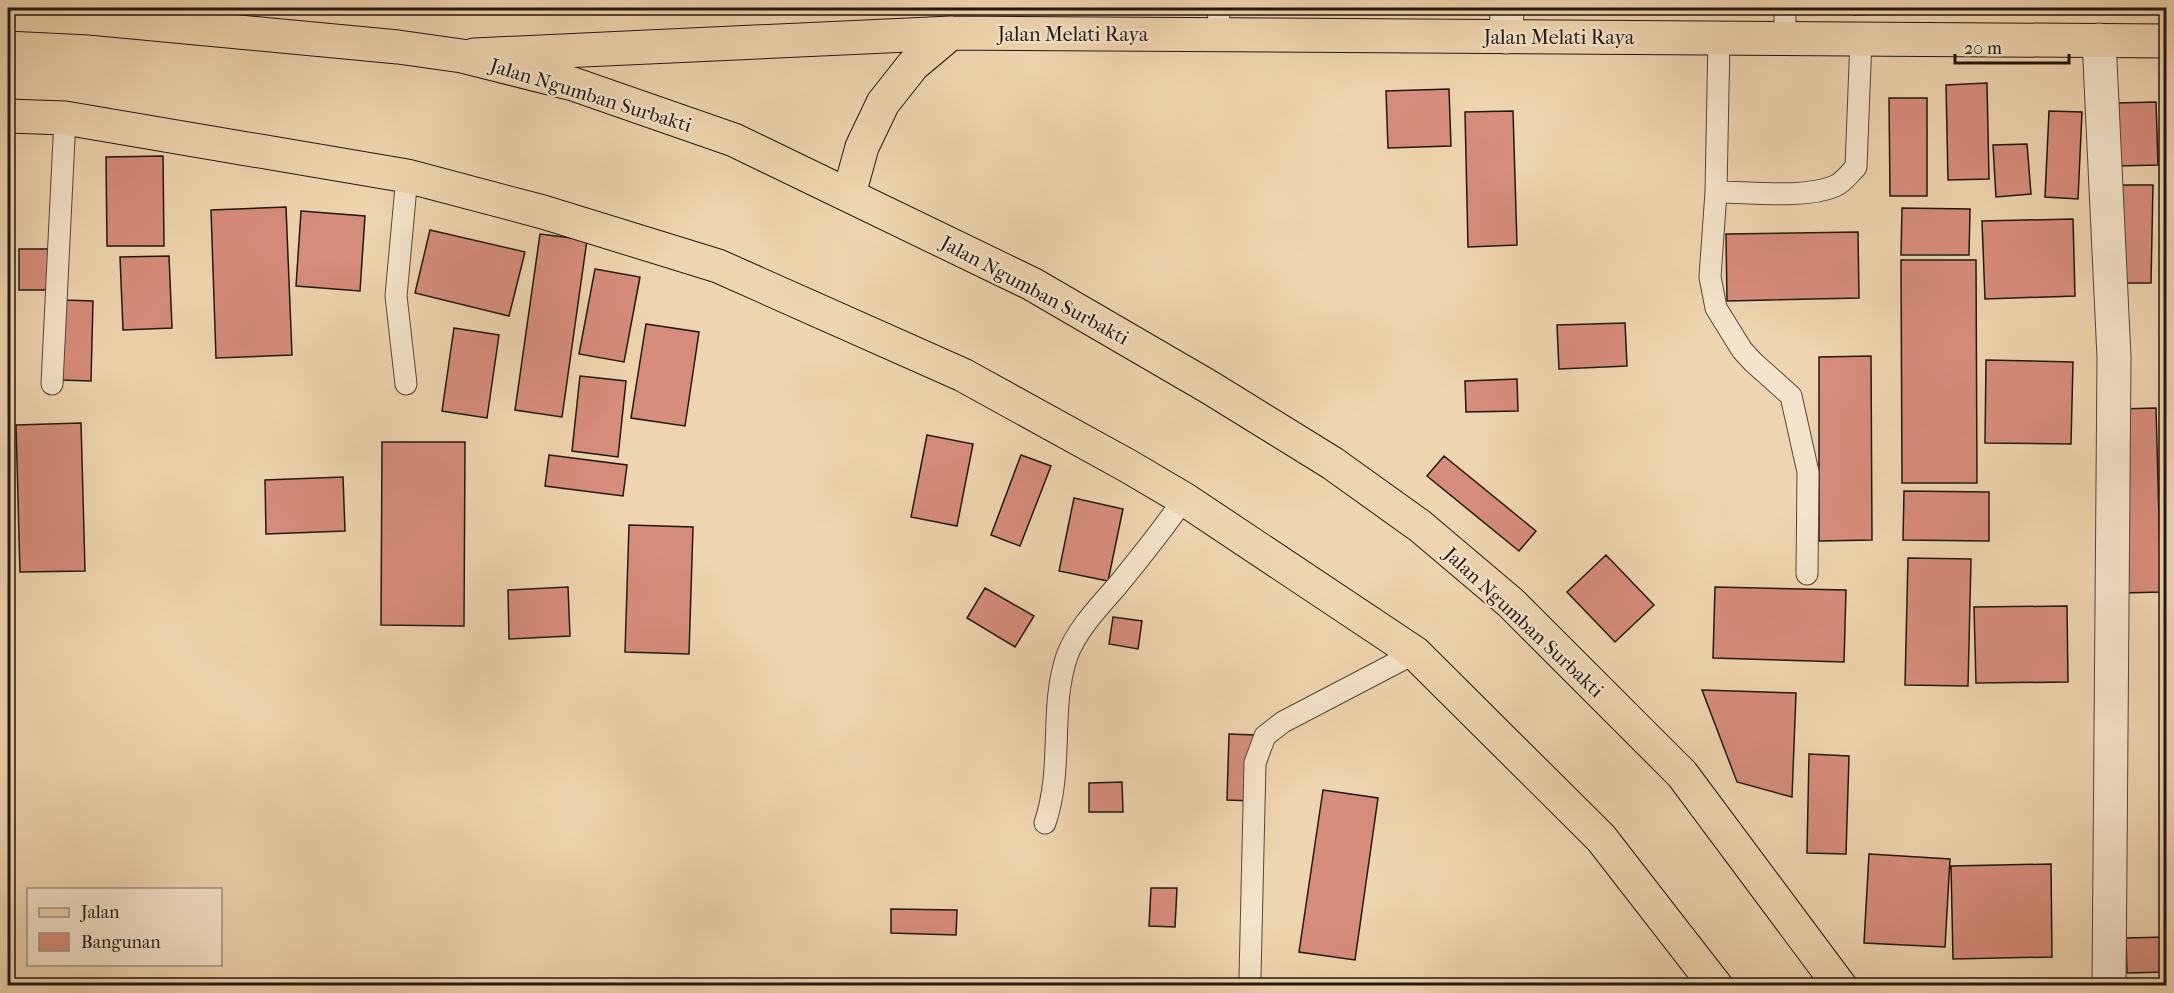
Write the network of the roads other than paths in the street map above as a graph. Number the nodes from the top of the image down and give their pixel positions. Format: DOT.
graph roads {
  1 [pos="8,14"];
  2 [pos="1218,21"];
  3 [pos="1507,22"];
  4 [pos="1785,23"];
  5 [pos="951,33"];
  6 [pos="1719,38"];
  7 [pos="1861,39"];
  8 [pos="2099,40"];
  9 [pos="2166,40"];
  10 [pos="462,56"];
  11 [pos="8,116"];
  12 [pos="65,118"];
  13 [pos="407,176"];
  14 [pos="1716,192"];
  15 [pos="849,194"];
  16 [pos="52,384"];
  17 [pos="406,384"];
  18 [pos="1184,500"];
  19 [pos="1807,574"];
  20 [pos="1415,653"];
  21 [pos="1045,823"];
  22 [pos="1250,977"];
  23 [pos="1716,986"];
  24 [pos="1840,986"];
  25 [pos="2109,986"];
  1 -- 10 [label="main road, Jalan Ngumban Surbakti"];
  2 -- 3 [label="main road, Jalan Melati Raya"];
  2 -- 5 [label="main road, Jalan Melati Raya"];
  3 -- 6 [label="main road, Jalan Melati Raya"];
  4 -- 6 [label="main road, Jalan Melati Raya"];
  4 -- 7 [label="main road, Jalan Melati Raya"];
  5 -- 10 [label="main road, Jalan Melati Raya"];
  5 -- 15 [label="main road"];
  6 -- 14 [label="lane"];
  7 -- 8 [label="main road, Jalan Melati Raya"];
  7 -- 14 [label="lane"];
  8 -- 9 [label="main road, Jalan Melati Raya"];
  8 -- 25 [label="street"];
  10 -- 15 [label="main road, Jalan Ngumban Surbakti"];
  11 -- 12 [label="main road"];
  12 -- 13 [label="main road"];
  12 -- 16 [label="lane"];
  13 -- 17 [label="lane"];
  13 -- 18 [label="main road"];
  14 -- 19 [label="lane"];
  15 -- 24 [label="main road, Jalan Ngumban Surbakti"];
  18 -- 20 [label="main road"];
  18 -- 21 [label="lane"];
  20 -- 22 [label="lane"];
  20 -- 23 [label="main road"];
}
